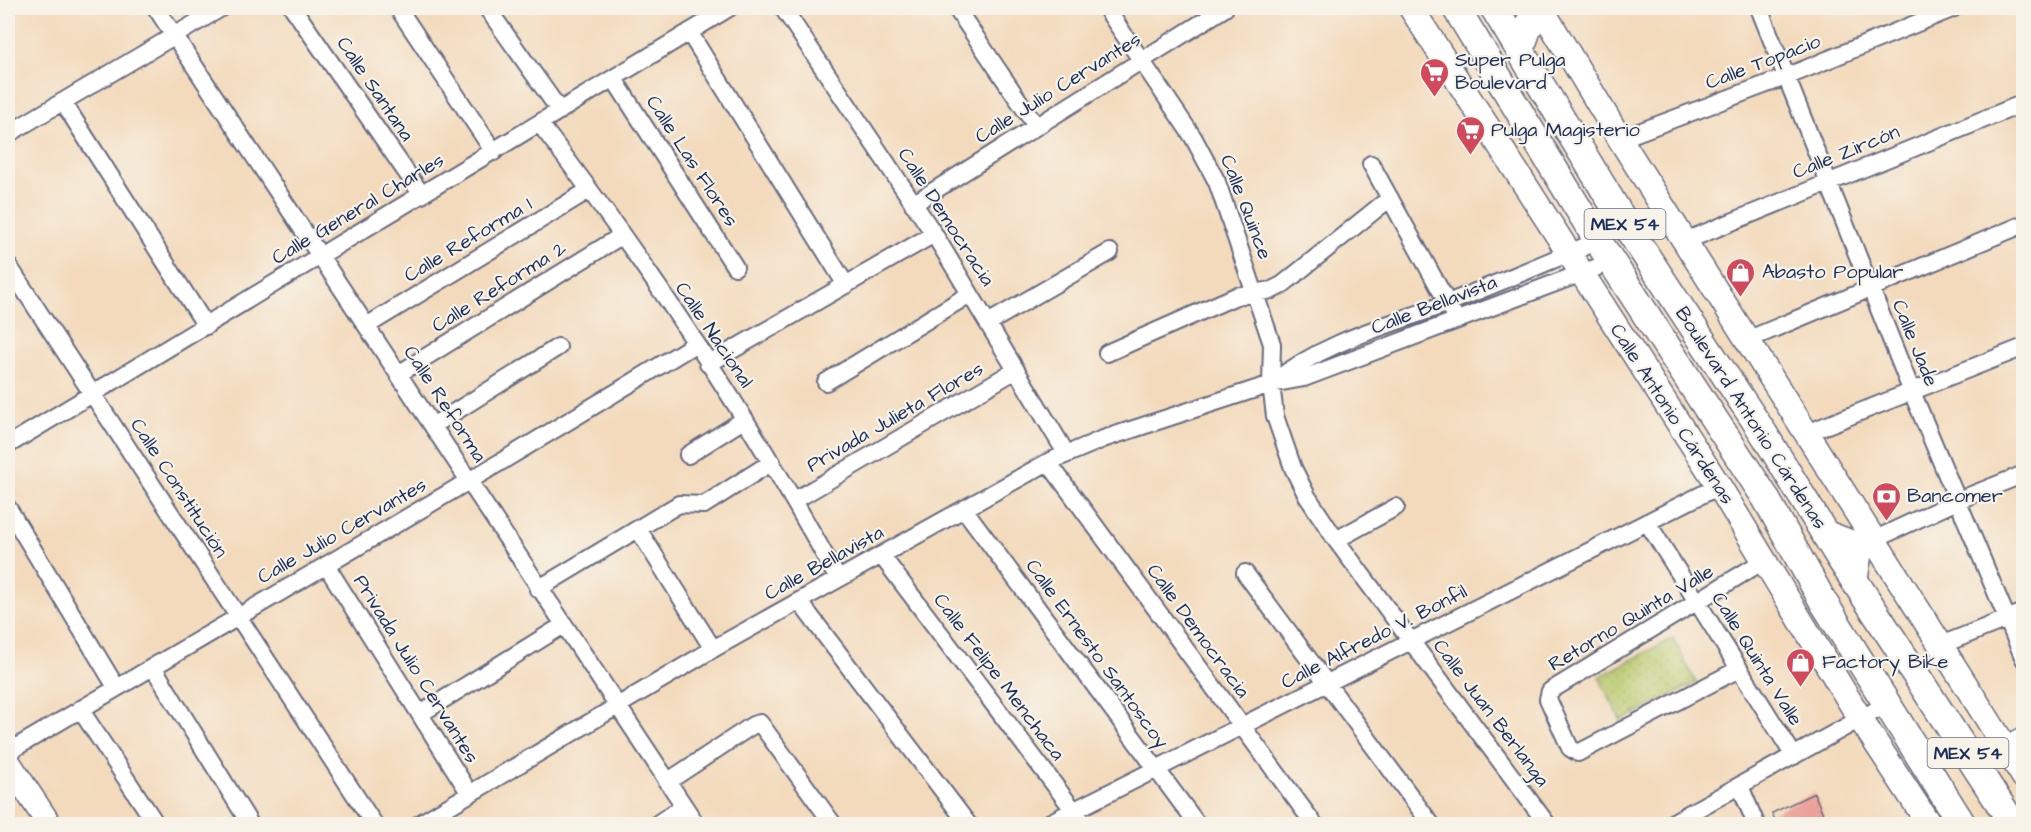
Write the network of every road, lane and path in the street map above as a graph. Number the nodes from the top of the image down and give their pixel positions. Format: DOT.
graph roads {
  1 [pos="156,8"];
  2 [pos="221,8"];
  3 [pos="293,8"];
  4 [pos="398,8"];
  5 [pos="487,8"];
  6 [pos="729,8"];
  7 [pos="783,8"];
  8 [pos="956,8"];
  9 [pos="1106,8"];
  10 [pos="1226,8"];
  11 [pos="1411,8"];
  12 [pos="1456,8"];
  13 [pos="1494,8"];
  14 [pos="1535,8"];
  15 [pos="1541,8"];
  16 [pos="1759,8"];
  17 [pos="1953,8"];
  18 [pos="689,32"];
  19 [pos="174,36"];
  20 [pos="1520,50"];
  21 [pos="1141,60"];
  22 [pos="1788,76"];
  23 [pos="614,79"];
  24 [pos="63,102"];
  25 [pos="2024,103"];
  26 [pos="560,111"];
  27 [pos="540,124"];
  28 [pos="1036,126"];
  29 [pos="8,134"];
  30 [pos="1620,139"];
  31 [pos="494,152"];
  32 [pos="1371,164"];
  33 [pos="1829,182"];
  34 [pos="589,190"];
  35 [pos="422,195"];
  36 [pos="1390,198"];
  37 [pos="913,204"];
  38 [pos="2024,224"];
  39 [pos="934,234"];
  40 [pos="621,236"];
  41 [pos="1685,241"];
  42 [pos="1605,251"];
  43 [pos="1110,252"];
  44 [pos="322,256"];
  45 [pos="1574,263"];
  46 [pos="8,265"];
  47 [pos="735,267"];
  48 [pos="846,285"];
  49 [pos="1870,287"];
  50 [pos="1255,293"];
  51 [pos="970,294"];
  52 [pos="1448,303"];
  53 [pos="1456,318"];
  54 [pos="988,323"];
  55 [pos="368,325"];
  56 [pos="206,326"];
  57 [pos="1747,340"];
  58 [pos="695,344"];
  59 [pos="558,347"];
  60 [pos="2024,347"];
  61 [pos="1107,353"];
  62 [pos="708,364"];
  63 [pos="1016,370"];
  64 [pos="400,373"];
  65 [pos="826,382"];
  66 [pos="1271,384"];
  67 [pos="1912,392"];
  68 [pos="94,394"];
  69 [pos="745,419"];
  70 [pos="434,425"];
  71 [pos="1807,433"];
  72 [pos="8,446"];
  73 [pos="1066,453"];
  74 [pos="688,455"];
  75 [pos="772,462"];
  76 [pos="1048,462"];
  77 [pos="2024,474"];
  78 [pos="471,482"];
  79 [pos="1719,486"];
  80 [pos="1765,497"];
  81 [pos="795,500"];
  82 [pos="1959,500"];
  83 [pos="8,507"];
  84 [pos="1396,507"];
  85 [pos="964,508"];
  86 [pos="1647,522"];
  87 [pos="638,529"];
  88 [pos="1336,540"];
  89 [pos="1858,548"];
  90 [pos="881,555"];
  91 [pos="1764,560"];
  92 [pos="326,565"];
  93 [pos="1245,573"];
  94 [pos="838,579"];
  95 [pos="538,590"];
  96 [pos="799,601"];
  97 [pos="1698,603"];
  98 [pos="1824,603"];
  99 [pos="2024,612"];
  100 [pos="237,615"];
  101 [pos="2007,619"];
  102 [pos="562,626"];
  103 [pos="1410,642"];
  104 [pos="1941,645"];
  105 [pos="713,649"];
  106 [pos="2024,659"];
  107 [pos="153,667"];
  108 [pos="1739,669"];
  109 [pos="1325,684"];
  110 [pos="116,687"];
  111 [pos="1887,704"];
  112 [pos="617,707"];
  113 [pos="80,709"];
  114 [pos="420,714"];
  115 [pos="1862,720"];
  116 [pos="1243,727"];
  117 [pos="2013,741"];
  118 [pos="8,752"];
  119 [pos="1794,756"];
  120 [pos="8,762"];
  121 [pos="1157,770"];
  122 [pos="2024,777"];
  123 [pos="667,782"];
  124 [pos="1740,786"];
  125 [pos="470,794"];
  126 [pos="684,806"];
  127 [pos="1079,818"];
  128 [pos="49,825"];
  129 [pos="156,825"];
  130 [pos="249,825"];
  131 [pos="375,825"];
  132 [pos="419,825"];
  133 [pos="657,825"];
  134 [pos="696,825"];
  135 [pos="833,825"];
  136 [pos="968,825"];
  137 [pos="1047,825"];
  138 [pos="1197,825"];
  139 [pos="1314,825"];
  140 [pos="1431,825"];
  141 [pos="1547,825"];
  142 [pos="1670,825"];
  143 [pos="1756,825"];
  144 [pos="1929,825"];
  145 [pos="1962,825"];
  146 [pos="2013,825"];
  1 -- 19 [label="street, Calle Reforma"];
  2 -- 19 [label="street"];
  3 -- 35 [label="street, Calle Santana"];
  4 -- 31 [label="street"];
  5 -- 26 [label="street"];
  6 -- 18 [label="street, Calle General Charles"];
  7 -- 37 [label="street, Calle Democracia"];
  8 -- 28 [label="street"];
  9 -- 21 [label="street, Calle Quince"];
  10 -- 21 [label="street, Calle Julio Cervantes"];
  11 -- 45 [label="street, Calle Antonio Cárdenas"];
  12 -- 42 [label="main road, Boulevard Antonio Cárdenas / MEX 54"];
  13 -- 20 [label="main road, Boulevard Antonio Cárdenas / MEX 54"];
  14 -- 20 [label="main road"];
  15 -- 30 [label="street"];
  16 -- 22 [label="street, Calle Jade"];
  17 -- 22 [label="street, Calle Topacio"];
  18 -- 23 [label="street, Calle General Charles"];
  18 -- 48 [label="street"];
  19 -- 24 [label="street"];
  19 -- 44 [label="street, Calle Reforma"];
  20 -- 89 [label="main road, Boulevard Antonio Cárdenas / MEX 54"];
  21 -- 28 [label="street, Calle Julio Cervantes"];
  21 -- 50 [label="street, Calle Quince"];
  22 -- 30 [label="street, Calle Topacio"];
  22 -- 33 [label="street, Calle Jade"];
  23 -- 26 [label="street, Calle General Charles"];
  23 -- 47 [label="street, Calle Las Flores"];
  24 -- 29 [label="street"];
  24 -- 56 [label="street"];
  25 -- 33 [label="street, Calle Zircón"];
  26 -- 27 [label="street, Calle General Charles"];
  27 -- 31 [label="street, Calle General Charles"];
  27 -- 34 [label="street, Calle Nacional"];
  28 -- 37 [label="street, Calle Julio Cervantes"];
  30 -- 41 [label="street"];
  31 -- 35 [label="street, Calle General Charles"];
  32 -- 36 [label="street"];
  33 -- 41 [label="street, Calle Zircón"];
  33 -- 49 [label="street, Calle Jade"];
  34 -- 40 [label="street, Calle Nacional"];
  34 -- 55 [label="street, Calle Reforma 1"];
  35 -- 44 [label="street, Calle General Charles"];
  36 -- 50 [label="street"];
  36 -- 52 [label="street"];
  37 -- 39 [label="street, Calle Democracia"];
  38 -- 49 [label="street"];
  39 -- 48 [label="street"];
  39 -- 51 [label="street, Calle Democracia"];
  40 -- 58 [label="street, Calle Nacional"];
  40 -- 64 [label="street, Calle Reforma 2"];
  41 -- 57 [label="street"];
  42 -- 45 [label="street, Calle Bellavista"];
  42 -- 45 [label="street, Calle Bellavista"];
  42 -- 80 [label="main road, Boulevard Antonio Cárdenas / MEX 54"];
  43 -- 54 [label="street"];
  44 -- 55 [label="street, Calle Reforma"];
  44 -- 56 [label="street, Calle General Charles"];
  45 -- 52 [label="street, Calle Bellavista"];
  45 -- 53 [label="street, Calle Bellavista"];
  45 -- 79 [label="street, Calle Antonio Cárdenas"];
  46 -- 68 [label="street, Calle Constitución"];
  48 -- 62 [label="street"];
  49 -- 57 [label="street"];
  49 -- 67 [label="street, Calle Jade"];
  50 -- 61 [label="street"];
  50 -- 66 [label="street, Calle Quince"];
  51 -- 54 [label="street, Calle Democracia"];
  51 -- 65 [label="street"];
  52 -- 53 [label="street"];
  52 -- 66 [label="street, Calle Bellavista"];
  53 -- 66 [label="street, Calle Bellavista"];
  54 -- 63 [label="street, Calle Democracia"];
  55 -- 64 [label="street, Calle Reforma"];
  56 -- 68 [label="street, Calle General Charles"];
  57 -- 71 [label="street"];
  58 -- 62 [label="street, Calle Nacional"];
  58 -- 78 [label="street, Calle Julio Cervantes"];
  59 -- 70 [label="street"];
  60 -- 67 [label="street"];
  62 -- 69 [label="street, Calle Nacional"];
  63 -- 73 [label="street, Calle Democracia"];
  63 -- 81 [label="street, Privada Julieta Flores"];
  64 -- 70 [label="street, Calle Reforma"];
  66 -- 73 [label="street, Calle Bellavista"];
  66 -- 88 [label="street, Calle Juan Berlanga"];
  67 -- 71 [label="street"];
  67 -- 82 [label="street, Calle Jade"];
  68 -- 72 [label="street, Calle General Charles"];
  68 -- 100 [label="street, Calle Constitución"];
  69 -- 74 [label="street"];
  69 -- 75 [label="street, Calle Nacional"];
  70 -- 78 [label="street, Calle Reforma"];
  71 -- 89 [label="street"];
  73 -- 76 [label="street, Calle Bellavista"];
  75 -- 81 [label="street, Calle Nacional"];
  75 -- 87 [label="street"];
  76 -- 85 [label="street, Calle Bellavista"];
  76 -- 116 [label="street, Calle Democracia"];
  77 -- 82 [label="street"];
  78 -- 92 [label="street, Calle Julio Cervantes"];
  78 -- 95 [label="street, Calle Reforma"];
  79 -- 86 [label="street, Calle Alfredo V. Bonfil"];
  79 -- 91 [label="street, Calle Antonio Cárdenas"];
  80 -- 89 [label="main road"];
  80 -- 98 [label="main road, Boulevard Antonio Cárdenas / MEX 54"];
  81 -- 94 [label="street, Calle Nacional"];
  82 -- 89 [label="street"];
  82 -- 101 [label="street, Calle Jade"];
  83 -- 110 [label="street"];
  84 -- 88 [label="street"];
  85 -- 90 [label="street, Calle Bellavista"];
  85 -- 121 [label="street, Calle Ernesto Santoscoy"];
  86 -- 97 [label="street, Calle Quinta Valle"];
  86 -- 103 [label="street, Calle Alfredo V. Bonfil"];
  87 -- 95 [label="street"];
  87 -- 105 [label="street"];
  88 -- 103 [label="street, Calle Juan Berlanga"];
  89 -- 98 [label="main road"];
  89 -- 104 [label="street"];
  89 -- 146 [label="main road, Boulevard Antonio Cárdenas / MEX 54"];
  90 -- 94 [label="street, Calle Bellavista"];
  90 -- 127 [label="street, Calle Felipe Menchaca"];
  91 -- 97 [label="street, Retorno Quinta Valle"];
  91 -- 115 [label="street, Calle Antonio Cárdenas"];
  92 -- 100 [label="street, Calle Julio Cervantes"];
  92 -- 114 [label="street, Privada Julio Cervantes"];
  93 -- 109 [label="street"];
  94 -- 96 [label="street, Calle Bellavista"];
  95 -- 102 [label="street, Calle Reforma"];
  96 -- 105 [label="street, Calle Bellavista"];
  96 -- 136 [label="street"];
  97 -- 108 [label="street, Calle Quinta Valle"];
  97 -- 108 [label="street, Retorno Quinta Valle"];
  98 -- 111 [label="main road, Boulevard Antonio Cárdenas / MEX 54"];
  99 -- 101 [label="street"];
  100 -- 107 [label="street, Calle Julio Cervantes"];
  100 -- 131 [label="street, Calle Constitución"];
  101 -- 104 [label="street"];
  101 -- 106 [label="street, Calle Jade"];
  102 -- 112 [label="street, Calle Reforma"];
  102 -- 114 [label="street"];
  103 -- 109 [label="street, Calle Alfredo V. Bonfil"];
  103 -- 141 [label="street, Calle Juan Berlanga"];
  104 -- 117 [label="street"];
  105 -- 112 [label="street, Calle Bellavista"];
  107 -- 110 [label="street, Calle Julio Cervantes"];
  107 -- 130 [label="street"];
  108 -- 119 [label="street, Calle Quinta Valle"];
  109 -- 116 [label="street, Calle Alfredo V. Bonfil"];
  109 -- 140 [label="street"];
  110 -- 113 [label="street, Calle Julio Cervantes"];
  111 -- 115 [label="street"];
  111 -- 145 [label="main road, Boulevard Antonio Cárdenas / MEX 54"];
  112 -- 123 [label="street, Calle Reforma"];
  112 -- 125 [label="street, Calle Bellavista"];
  113 -- 118 [label="street, Calle Julio Cervantes"];
  113 -- 129 [label="street"];
  114 -- 125 [label="street, Privada Julio Cervantes"];
  115 -- 119 [label="street"];
  115 -- 144 [label="street, Calle Antonio Cárdenas"];
  116 -- 121 [label="street, Calle Alfredo V. Bonfil"];
  116 -- 139 [label="street, Calle Democracia"];
  117 -- 122 [label="street"];
  119 -- 124 [label="street"];
  120 -- 128 [label="street"];
  121 -- 127 [label="street, Calle Alfredo V. Bonfil"];
  121 -- 138 [label="street, Calle Ernesto Santoscoy"];
  123 -- 126 [label="street, Calle Reforma"];
  123 -- 135 [label="street"];
  124 -- 142 [label="street"];
  124 -- 143 [label="street"];
  125 -- 132 [label="street, Calle Bellavista"];
  126 -- 133 [label="street"];
  126 -- 134 [label="street, Calle Reforma"];
  127 -- 137 [label="street, Calle Alfredo V. Bonfil"];
}
